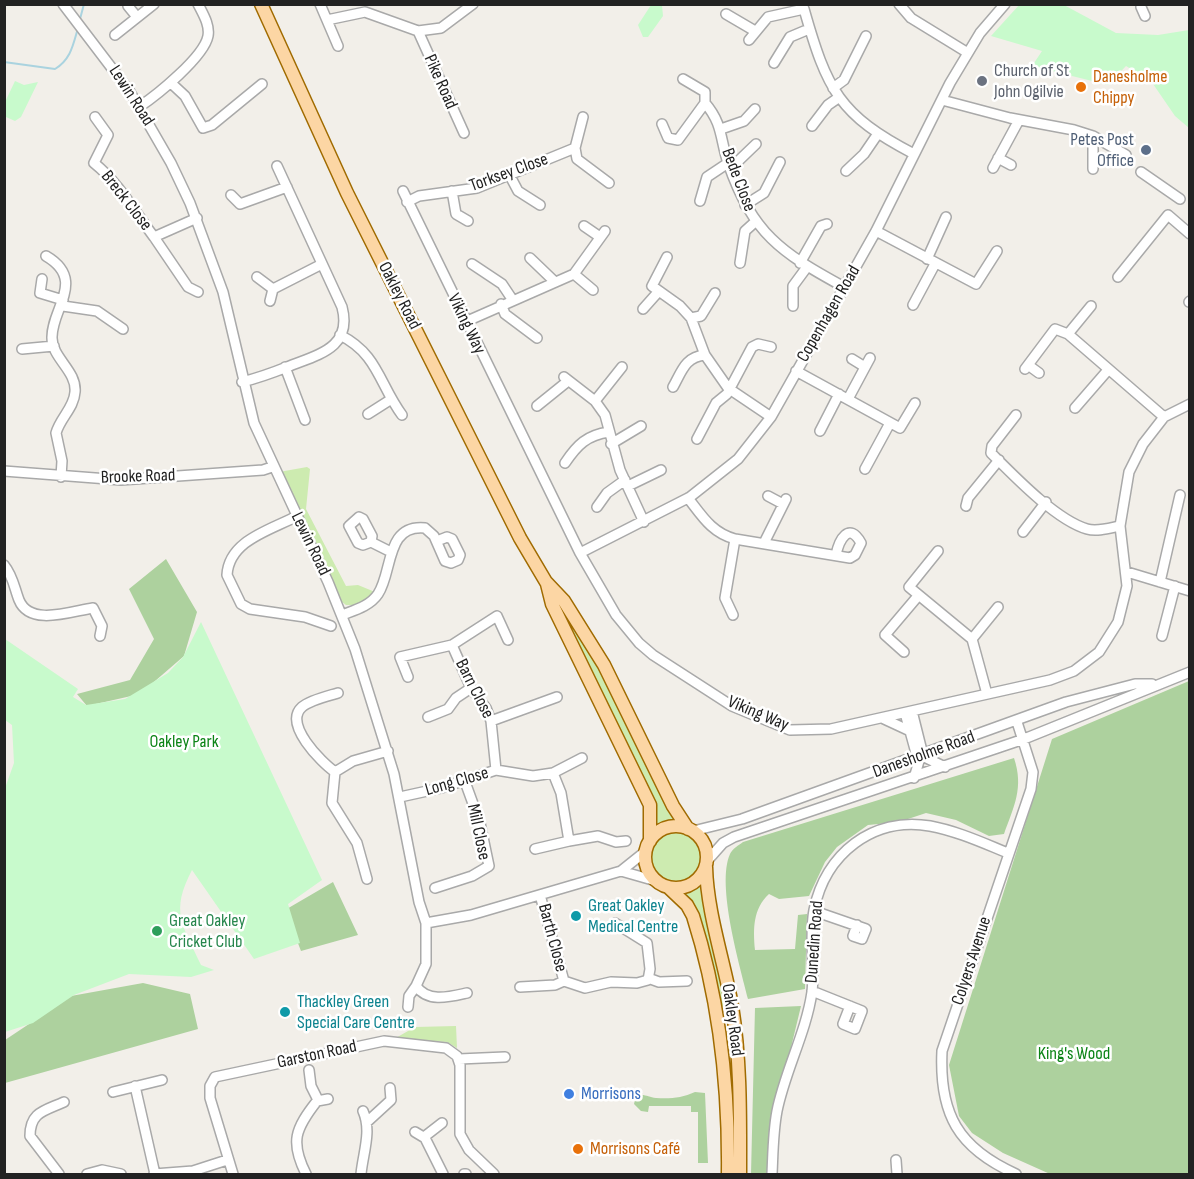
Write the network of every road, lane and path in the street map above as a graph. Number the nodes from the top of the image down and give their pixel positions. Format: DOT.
graph roads {
  1 [pos="63,4"];
  2 [pos="154,4"];
  3 [pos="198,4"];
  4 [pos="261,4"];
  5 [pos="320,4"];
  6 [pos="899,4"];
  7 [pos="1005,4"];
  8 [pos="1140,5"];
  9 [pos="128,6"];
  10 [pos="470,7"];
  11 [pos="806,7"];
  12 [pos="726,14"];
  13 [pos="136,16"];
  14 [pos="1145,16"];
  15 [pos="327,20"];
  16 [pos="809,29"];
  17 [pos="418,31"];
  18 [pos="754,31"];
  19 [pos="115,35"];
  20 [pos="866,36"];
  21 [pos="749,40"];
  22 [pos="338,46"];
  23 [pos="968,53"];
  24 [pos="774,63"];
  25 [pos="683,79"];
  26 [pos="171,83"];
  27 [pos="262,84"];
  28 [pos="833,88"];
  29 [pos="249,96"];
  30 [pos="838,98"];
  31 [pos="942,100"];
  32 [pos="705,103"];
  33 [pos="257,104"];
  34 [pos="139,107"];
  35 [pos="755,109"];
  36 [pos="95,117"];
  37 [pos="583,117"];
  38 [pos="1019,120"];
  39 [pos="662,124"];
  40 [pos="812,126"];
  41 [pos="203,128"];
  42 [pos="721,129"];
  43 [pos="464,133"];
  44 [pos="877,135"];
  45 [pos="1093,136"];
  46 [pos="208,139"];
  47 [pos="756,144"];
  48 [pos="576,148"];
  49 [pos="914,154"];
  50 [pos="1126,155"];
  51 [pos="998,158"];
  52 [pos="780,162"];
  53 [pos="1011,165"];
  54 [pos="277,166"];
  55 [pos="730,166"];
  56 [pos="993,168"];
  57 [pos="1093,169"];
  58 [pos="846,171"];
  59 [pos="1141,172"];
  60 [pos="509,174"];
  61 [pos="609,183"];
  62 [pos="287,187"];
  63 [pos="403,191"];
  64 [pos="452,191"];
  65 [pos="231,195"];
  66 [pos="1180,199"];
  67 [pos="700,201"];
  68 [pos="407,202"];
  69 [pos="240,204"];
  70 [pos="540,205"];
  71 [pos="745,205"];
  72 [pos="238,216"];
  73 [pos="946,217"];
  74 [pos="197,218"];
  75 [pos="468,221"];
  76 [pos="755,222"];
  77 [pos="827,224"];
  78 [pos="584,226"];
  79 [pos="876,231"];
  80 [pos="1190,234"];
  81 [pos="154,237"];
  82 [pos="46,256"];
  83 [pos="668,257"];
  84 [pos="530,258"];
  85 [pos="997,258"];
  86 [pos="931,262"];
  87 [pos="740,263"];
  88 [pos="322,264"];
  89 [pos="472,264"];
  90 [pos="803,265"];
  91 [pos="574,274"];
  92 [pos="257,277"];
  93 [pos="1131,277"];
  94 [pos="42,279"];
  95 [pos="555,282"];
  96 [pos="188,287"];
  97 [pos="844,287"];
  98 [pos="273,289"];
  99 [pos="655,289"];
  100 [pos="594,290"];
  101 [pos="198,292"];
  102 [pos="716,293"];
  103 [pos="181,294"];
  104 [pos="512,299"];
  105 [pos="270,301"];
  106 [pos="63,303"];
  107 [pos="501,304"];
  108 [pos="913,305"];
  109 [pos="794,306"];
  110 [pos="1091,306"];
  111 [pos="643,309"];
  112 [pos="691,318"];
  113 [pos="465,322"];
  114 [pos="123,329"];
  115 [pos="1068,334"];
  116 [pos="340,335"];
  117 [pos="537,338"];
  118 [pos="54,346"];
  119 [pos="771,347"];
  120 [pos="22,349"];
  121 [pos="705,355"];
  122 [pos="852,358"];
  123 [pos="870,358"];
  124 [pos="622,367"];
  125 [pos="865,367"];
  126 [pos="285,368"];
  127 [pos="1108,370"];
  128 [pos="796,372"];
  129 [pos="1039,373"];
  130 [pos="242,382"];
  131 [pos="674,387"];
  132 [pos="728,388"];
  133 [pos="1089,393"];
  134 [pos="844,396"];
  135 [pos="390,400"];
  136 [pos="595,401"];
  137 [pos="1097,401"];
  138 [pos="915,403"];
  139 [pos="1190,404"];
  140 [pos="537,406"];
  141 [pos="1075,408"];
  142 [pos="368,414"];
  143 [pos="402,415"];
  144 [pos="1016,415"];
  145 [pos="771,417"];
  146 [pos="1164,417"];
  147 [pos="305,422"];
  148 [pos="890,423"];
  149 [pos="641,426"];
  150 [pos="820,431"];
  151 [pos="609,432"];
  152 [pos="697,439"];
  153 [pos="611,444"];
  154 [pos="999,460"];
  155 [pos="565,463"];
  156 [pos="272,466"];
  157 [pos="872,466"];
  158 [pos="661,470"];
  159 [pos="4,471"];
  160 [pos="61,477"];
  161 [pos="626,483"];
  162 [pos="1180,495"];
  163 [pos="768,496"];
  164 [pos="688,498"];
  165 [pos="1046,502"];
  166 [pos="966,506"];
  167 [pos="597,507"];
  168 [pos="297,516"];
  169 [pos="644,522"];
  170 [pos="1120,526"];
  171 [pos="1023,532"];
  172 [pos="735,539"];
  173 [pos="436,541"];
  174 [pos="371,542"];
  175 [pos="765,543"];
  176 [pos="391,552"];
  177 [pos="579,552"];
  178 [pos="836,555"];
  179 [pos="938,557"];
  180 [pos="4,565"];
  181 [pos="1127,572"];
  182 [pos="546,582"];
  183 [pos="1160,582"];
  184 [pos="1175,586"];
  185 [pos="1190,591"];
  186 [pos="918,596"];
  187 [pos="998,607"];
  188 [pos="342,615"];
  189 [pos="733,615"];
  190 [pos="331,626"];
  191 [pos="100,636"];
  192 [pos="1162,636"];
  193 [pos="972,639"];
  194 [pos="508,640"];
  195 [pos="452,645"];
  196 [pos="904,652"];
  197 [pos="1190,672"];
  198 [pos="408,677"];
  199 [pos="1155,684"];
  200 [pos="471,688"];
  201 [pos="332,692"];
  202 [pos="987,694"];
  203 [pos="556,697"];
  204 [pos="933,707"];
  205 [pos="909,712"];
  206 [pos="428,717"];
  207 [pos="881,718"];
  208 [pos="491,721"];
  209 [pos="1017,722"];
  210 [pos="914,735"];
  211 [pos="1024,739"];
  212 [pos="942,748"];
  213 [pos="388,751"];
  214 [pos="921,757"];
  215 [pos="582,758"];
  216 [pos="897,765"];
  217 [pos="945,767"];
  218 [pos="496,770"];
  219 [pos="335,772"];
  220 [pos="553,773"];
  221 [pos="914,778"];
  222 [pos="464,779"];
  223 [pos="400,797"];
  224 [pos="691,830"];
  225 [pos="569,841"];
  226 [pos="626,842"];
  227 [pos="648,846"];
  228 [pos="535,849"];
  229 [pos="1008,853"];
  230 [pos="706,864"];
  231 [pos="489,866"];
  232 [pos="501,866"];
  233 [pos="621,870"];
  234 [pos="367,879"];
  235 [pos="656,881"];
  236 [pos="668,887"];
  237 [pos="435,888"];
  238 [pos="540,895"];
  239 [pos="814,911"];
  240 [pos="426,923"];
  241 [pos="615,923"];
  242 [pos="856,925"];
  243 [pos="648,978"];
  244 [pos="564,981"];
  245 [pos="687,981"];
  246 [pos="416,986"];
  247 [pos="520,987"];
  248 [pos="812,992"];
  249 [pos="467,993"];
  250 [pos="850,1006"];
  251 [pos="408,1007"];
  252 [pos="505,1057"];
  253 [pos="459,1059"];
  254 [pos="309,1070"];
  255 [pos="162,1080"];
  256 [pos="135,1086"];
  257 [pos="390,1088"];
  258 [pos="113,1092"];
  259 [pos="64,1102"];
  260 [pos="363,1111"];
  261 [pos="367,1122"];
  262 [pos="442,1123"];
  263 [pos="227,1160"];
  264 [pos="896,1160"];
  265 [pos="59,1174"];
  266 [pos="87,1174"];
  267 [pos="121,1174"];
  268 [pos="155,1174"];
  269 [pos="233,1174"];
  270 [pos="306,1174"];
  271 [pos="361,1174"];
  272 [pos="443,1174"];
  273 [pos="494,1174"];
  274 [pos="728,1174"];
  275 [pos="740,1174"];
  276 [pos="772,1174"];
  277 [pos="896,1174"];
  278 [pos="1016,1174"];
  1 -- 34 [label="street, Lewin Road"];
  2 -- 13 [label="street"];
  3 -- 26 [label="street"];
  4 -- 182 [label="main road, Oakley Road"];
  5 -- 15 [label="street"];
  6 -- 23 [label="street"];
  7 -- 23 [label="street, Copenhagen Road"];
  8 -- 14 [label="street"];
  9 -- 13 [label="street"];
  10 -- 17 [label="street"];
  11 -- 16 [label="street"];
  11 -- 18 [label="street"];
  12 -- 18 [label="street"];
  13 -- 19 [label="street"];
  15 -- 17 [label="street"];
  15 -- 22 [label="street"];
  16 -- 24 [label="street"];
  16 -- 28 [label="street"];
  17 -- 43 [label="street, Pike Road"];
  18 -- 21 [label="street"];
  20 -- 28 [label="street"];
  23 -- 31 [label="street, Copenhagen Road"];
  25 -- 32 [label="street, Bede Close"];
  26 -- 34 [label="street"];
  26 -- 41 [label="street"];
  27 -- 29 [label="street"];
  28 -- 30 [label="street"];
  29 -- 33 [label="street"];
  29 -- 41 [label="street"];
  30 -- 40 [label="street"];
  30 -- 44 [label="street"];
  31 -- 38 [label="street"];
  31 -- 49 [label="street, Copenhagen Road"];
  32 -- 39 [label="street"];
  32 -- 42 [label="street, Bede Close"];
  34 -- 74 [label="street, Lewin Road"];
  35 -- 42 [label="street"];
  36 -- 81 [label="street, Breck Close"];
  37 -- 48 [label="street"];
  38 -- 45 [label="street"];
  38 -- 51 [label="street"];
  41 -- 46 [label="street"];
  42 -- 55 [label="street, Bede Close"];
  44 -- 49 [label="street"];
  44 -- 58 [label="street"];
  45 -- 50 [label="street"];
  45 -- 57 [label="street"];
  47 -- 55 [label="street"];
  48 -- 60 [label="street, Torksey Close"];
  48 -- 61 [label="street"];
  49 -- 79 [label="street, Copenhagen Road"];
  51 -- 53 [label="street"];
  51 -- 56 [label="street"];
  52 -- 71 [label="street"];
  54 -- 62 [label="street"];
  55 -- 67 [label="street"];
  55 -- 71 [label="street, Bede Close"];
  59 -- 66 [label="street"];
  60 -- 64 [label="street, Torksey Close"];
  60 -- 70 [label="street"];
  62 -- 69 [label="street"];
  62 -- 88 [label="street"];
  63 -- 68 [label="street, Viking Way"];
  64 -- 68 [label="street, Torksey Close"];
  64 -- 75 [label="street"];
  65 -- 69 [label="street"];
  68 -- 113 [label="street, Viking Way"];
  69 -- 72 [label="street"];
  71 -- 76 [label="street, Bede Close"];
  73 -- 86 [label="street"];
  74 -- 81 [label="street, Breck Close"];
  74 -- 130 [label="street, Lewin Road"];
  76 -- 87 [label="street"];
  76 -- 90 [label="street, Bede Close"];
  77 -- 90 [label="street"];
  78 -- 91 [label="street"];
  79 -- 86 [label="street"];
  79 -- 97 [label="street, Copenhagen Road"];
  80 -- 93 [label="street"];
  81 -- 96 [label="street, Breck Close"];
  82 -- 106 [label="street"];
  83 -- 99 [label="street"];
  84 -- 95 [label="street"];
  85 -- 86 [label="street"];
  86 -- 108 [label="street"];
  88 -- 98 [label="street"];
  88 -- 116 [label="street"];
  89 -- 104 [label="street"];
  90 -- 97 [label="street, Bede Close"];
  90 -- 109 [label="street"];
  91 -- 95 [label="street"];
  91 -- 100 [label="street"];
  92 -- 98 [label="street"];
  94 -- 106 [label="street"];
  95 -- 104 [label="street"];
  96 -- 101 [label="street, Breck Close"];
  96 -- 103 [label="street"];
  97 -- 128 [label="street, Copenhagen Road"];
  98 -- 105 [label="street"];
  99 -- 111 [label="street"];
  99 -- 112 [label="street"];
  102 -- 112 [label="street"];
  104 -- 107 [label="street"];
  106 -- 114 [label="street"];
  106 -- 118 [label="street"];
  107 -- 113 [label="street"];
  107 -- 117 [label="street"];
  110 -- 115 [label="street"];
  112 -- 121 [label="street"];
  113 -- 177 [label="street, Viking Way"];
  115 -- 127 [label="street"];
  115 -- 129 [label="street"];
  116 -- 126 [label="street"];
  116 -- 135 [label="street"];
  118 -- 120 [label="street"];
  118 -- 160 [label="street"];
  119 -- 132 [label="street"];
  121 -- 131 [label="street"];
  121 -- 132 [label="street"];
  122 -- 125 [label="street"];
  123 -- 125 [label="street"];
  124 -- 136 [label="street"];
  125 -- 134 [label="street"];
  126 -- 130 [label="street"];
  126 -- 147 [label="street"];
  127 -- 133 [label="street"];
  127 -- 146 [label="street"];
  128 -- 134 [label="street"];
  128 -- 145 [label="street, Copenhagen Road"];
  130 -- 156 [label="street, Lewin Road"];
  132 -- 145 [label="street"];
  132 -- 152 [label="street"];
  133 -- 137 [label="street"];
  133 -- 141 [label="street"];
  134 -- 148 [label="street"];
  134 -- 150 [label="street"];
  135 -- 142 [label="street"];
  135 -- 143 [label="street"];
  136 -- 140 [label="street"];
  136 -- 151 [label="street"];
  138 -- 148 [label="street"];
  139 -- 146 [label="street, Viking Way"];
  144 -- 154 [label="street"];
  145 -- 164 [label="street, Copenhagen Road"];
  146 -- 170 [label="street, Viking Way"];
  148 -- 157 [label="street"];
  149 -- 153 [label="street"];
  151 -- 153 [label="street"];
  151 -- 155 [label="street"];
  153 -- 161 [label="street"];
  154 -- 165 [label="street"];
  154 -- 166 [label="street"];
  156 -- 160 [label="street, Brooke Road"];
  156 -- 168 [label="street, Lewin Road"];
  158 -- 161 [label="street"];
  159 -- 160 [label="street, Brooke Road"];
  161 -- 167 [label="street"];
  161 -- 169 [label="street"];
  162 -- 183 [label="street"];
  163 -- 175 [label="street"];
  164 -- 169 [label="street, Copenhagen Road"];
  164 -- 172 [label="street"];
  165 -- 170 [label="street"];
  165 -- 171 [label="street"];
  168 -- 188 [label="street, Lewin Road"];
  168 -- 190 [label="street"];
  169 -- 177 [label="street, Copenhagen Road"];
  170 -- 181 [label="street, Viking Way"];
  172 -- 175 [label="street"];
  172 -- 189 [label="street"];
  173 -- 176 [label="street"];
  174 -- 176 [label="street"];
  175 -- 178 [label="street"];
  176 -- 188 [label="street"];
  177 -- 207 [label="street, Viking Way"];
  179 -- 186 [label="street"];
  180 -- 191 [label="street"];
  181 -- 183 [label="street"];
  181 -- 202 [label="street, Viking Way"];
  182 -- 224 [label="main road, Oakley Road"];
  182 -- 227 [label="main road, Oakley Road"];
  183 -- 184 [label="street"];
  184 -- 185 [label="street"];
  184 -- 192 [label="street"];
  186 -- 193 [label="street"];
  186 -- 196 [label="street"];
  187 -- 193 [label="street"];
  188 -- 213 [label="street, Lewin Road"];
  193 -- 202 [label="street"];
  194 -- 195 [label="street"];
  195 -- 198 [label="street"];
  195 -- 200 [label="street, Barn Close"];
  197 -- 199 [label="street, Danesholme Road"];
  199 -- 209 [label="street, Danesholme Road"];
  199 -- 211 [label="street, Danesholme Road"];
  200 -- 206 [label="street"];
  200 -- 208 [label="street, Barn Close"];
  201 -- 219 [label="street"];
  202 -- 204 [label="street, Viking Way"];
  203 -- 208 [label="street"];
  204 -- 205 [label="street, Viking Way"];
  204 -- 210 [label="street"];
  205 -- 207 [label="street, Viking Way"];
  205 -- 210 [label="street"];
  207 -- 210 [label="street"];
  208 -- 218 [label="street, Barn Close"];
  209 -- 211 [label="street, Colyers Avenue"];
  209 -- 212 [label="street, Danesholme Road"];
  210 -- 212 [label="street"];
  210 -- 214 [label="street"];
  210 -- 216 [label="street"];
  211 -- 217 [label="street, Danesholme Road"];
  211 -- 229 [label="street, Colyers Avenue"];
  212 -- 214 [label="street, Danesholme Road"];
  213 -- 219 [label="street"];
  213 -- 223 [label="street, Lewin Road"];
  214 -- 216 [label="street, Danesholme Road"];
  214 -- 217 [label="street"];
  214 -- 221 [label="street"];
  215 -- 220 [label="street, Long Close"];
  216 -- 224 [label="street, Danesholme Road"];
  217 -- 221 [label="street, Danesholme Road"];
  218 -- 220 [label="street, Long Close"];
  218 -- 222 [label="street, Long Close"];
  219 -- 234 [label="street"];
  220 -- 225 [label="street"];
  221 -- 230 [label="street, Danesholme Road"];
  222 -- 223 [label="street, Long Close"];
  222 -- 231 [label="street, Mill Close"];
  223 -- 240 [label="street, Lewin Road"];
  224 -- 227 [label="main road"];
  224 -- 230 [label="main road"];
  225 -- 226 [label="street"];
  225 -- 228 [label="street"];
  227 -- 233 [label="street"];
  227 -- 235 [label="main road"];
  229 -- 239 [label="street, Dunedin Road"];
  229 -- 278 [label="street, Colyers Avenue"];
  230 -- 236 [label="main road"];
  230 -- 275 [label="main road, Oakley Road"];
  231 -- 232 [label="street"];
  231 -- 237 [label="street, Mill Close"];
  233 -- 235 [label="street"];
  233 -- 238 [label="street"];
  235 -- 236 [label="main road"];
  236 -- 274 [label="main road, Oakley Road"];
  238 -- 240 [label="street"];
  238 -- 244 [label="street, Barth Close"];
  239 -- 242 [label="street"];
  239 -- 248 [label="street, Dunedin Road"];
  240 -- 246 [label="street, Lewin Road"];
  241 -- 243 [label="street"];
  243 -- 244 [label="street, Barth Close"];
  243 -- 245 [label="street, Barth Close"];
  244 -- 247 [label="street, Barth Close"];
  246 -- 249 [label="street"];
  246 -- 251 [label="street, Lewin Road"];
  248 -- 250 [label="street"];
  248 -- 276 [label="street, Dunedin Road"];
  252 -- 253 [label="street"];
  253 -- 263 [label="street, Garston Road"];
  253 -- 273 [label="street"];
  254 -- 270 [label="street"];
  255 -- 256 [label="street"];
  256 -- 258 [label="street"];
  256 -- 268 [label="street"];
  257 -- 261 [label="street"];
  259 -- 265 [label="street"];
  260 -- 261 [label="street"];
  261 -- 271 [label="street"];
  262 -- 272 [label="street"];
  263 -- 268 [label="street"];
  263 -- 269 [label="street, Garston Road"];
  264 -- 277 [label="street"];
  266 -- 267 [label="street"];
}
